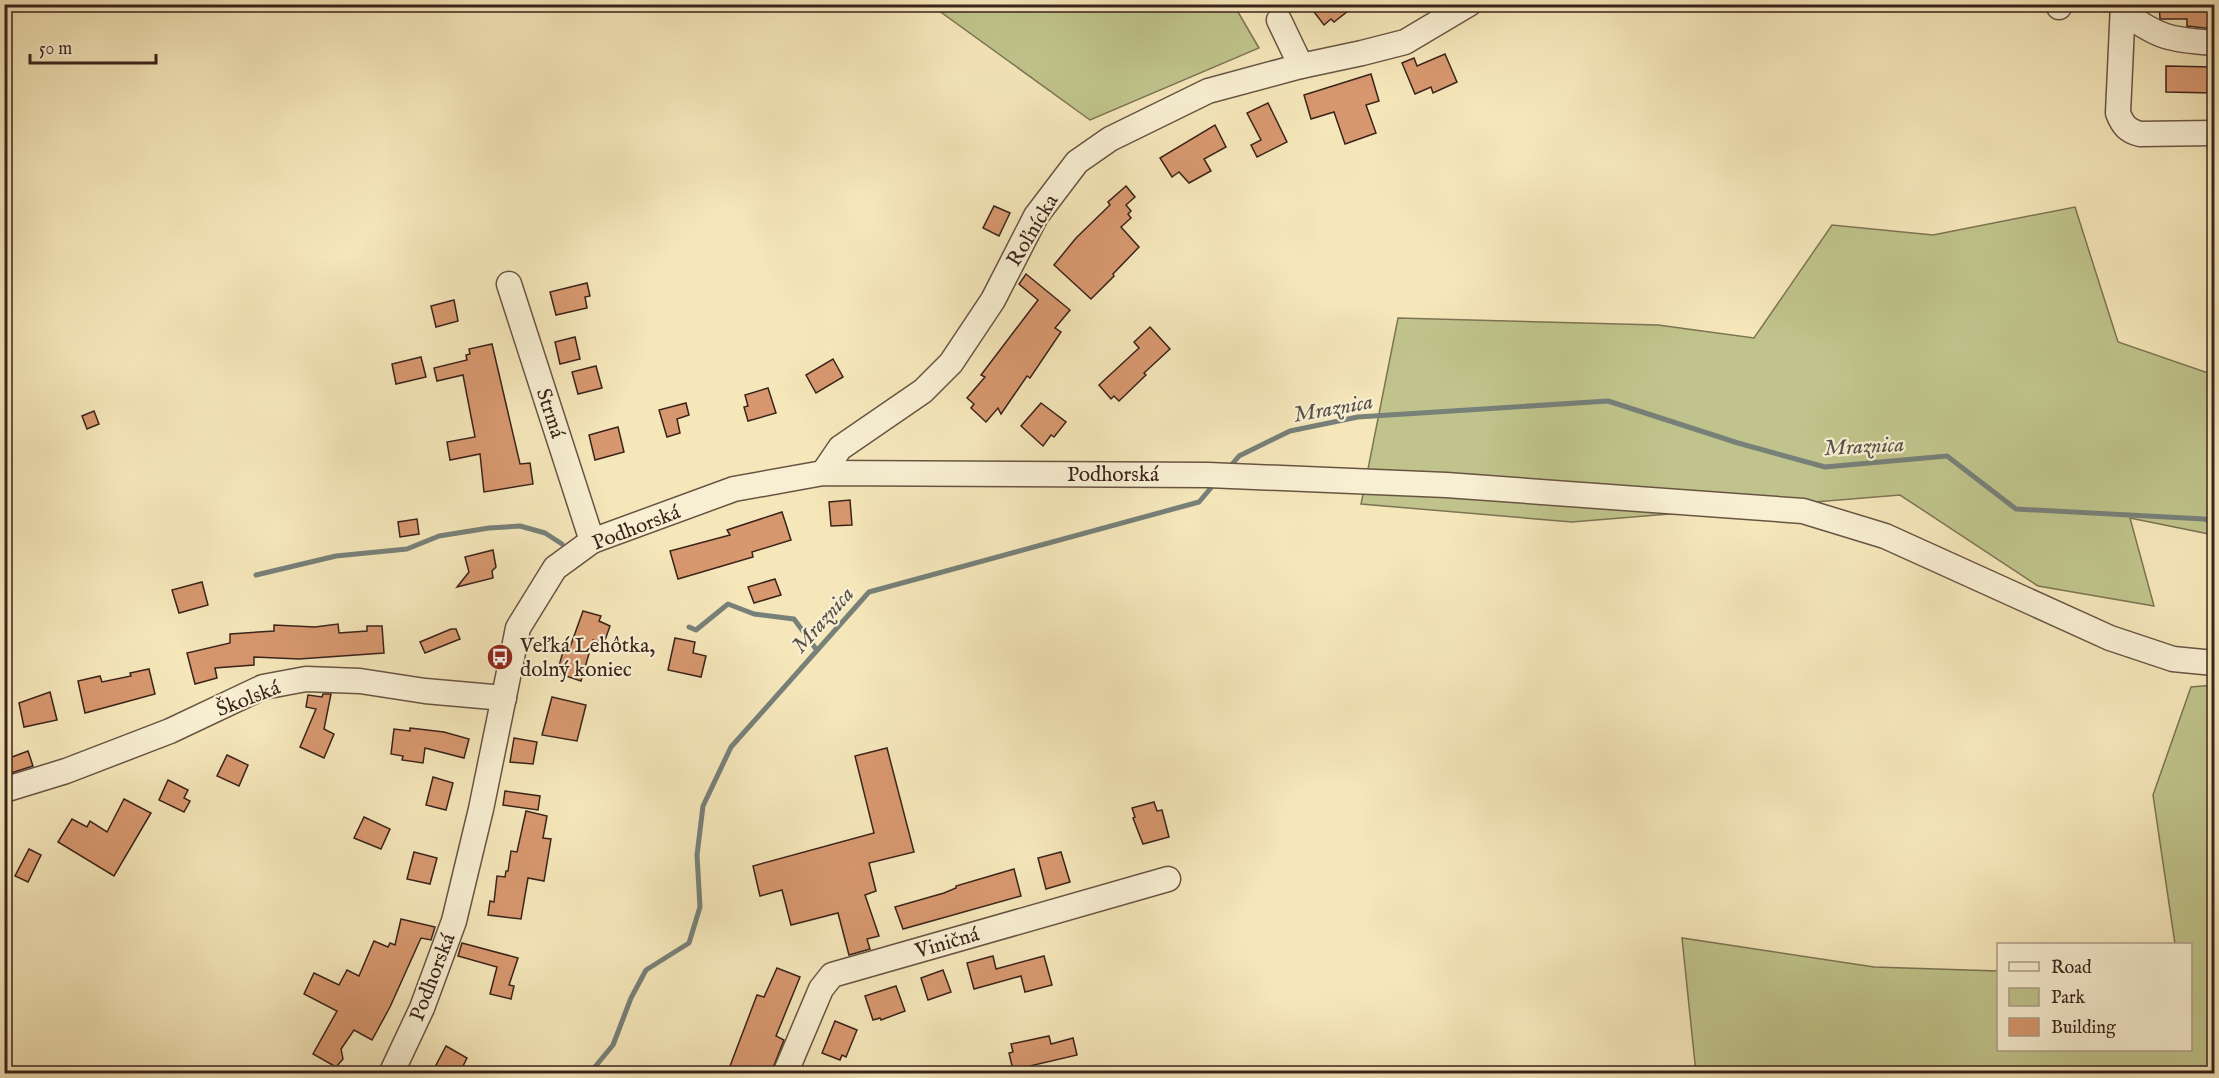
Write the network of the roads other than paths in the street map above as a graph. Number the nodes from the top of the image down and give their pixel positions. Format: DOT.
graph roads {
  1 [pos="1469,4"];
  2 [pos="2123,8"];
  3 [pos="1279,20"];
  4 [pos="2214,43"];
  5 [pos="1300,66"];
  6 [pos="2214,133"];
  7 [pos="509,284"];
  8 [pos="823,473"];
  9 [pos="592,541"];
  10 [pos="2214,663"];
  11 [pos="504,698"];
  12 [pos="4,790"];
  13 [pos="1167,879"];
  14 [pos="391,1074"];
  15 [pos="785,1074"];
  1 -- 5 [label="street, Roľnícka"];
  2 -- 4 [label="street"];
  2 -- 6 [label="street"];
  3 -- 5 [label="street"];
  5 -- 8 [label="street, Roľnícka"];
  7 -- 9 [label="street, Strmá"];
  8 -- 9 [label="street, Podhorská"];
  8 -- 10 [label="street, Podhorská"];
  9 -- 11 [label="street, Podhorská"];
  11 -- 12 [label="street, Školská"];
  11 -- 14 [label="street, Podhorská"];
  13 -- 15 [label="street, Viničná"];
}
